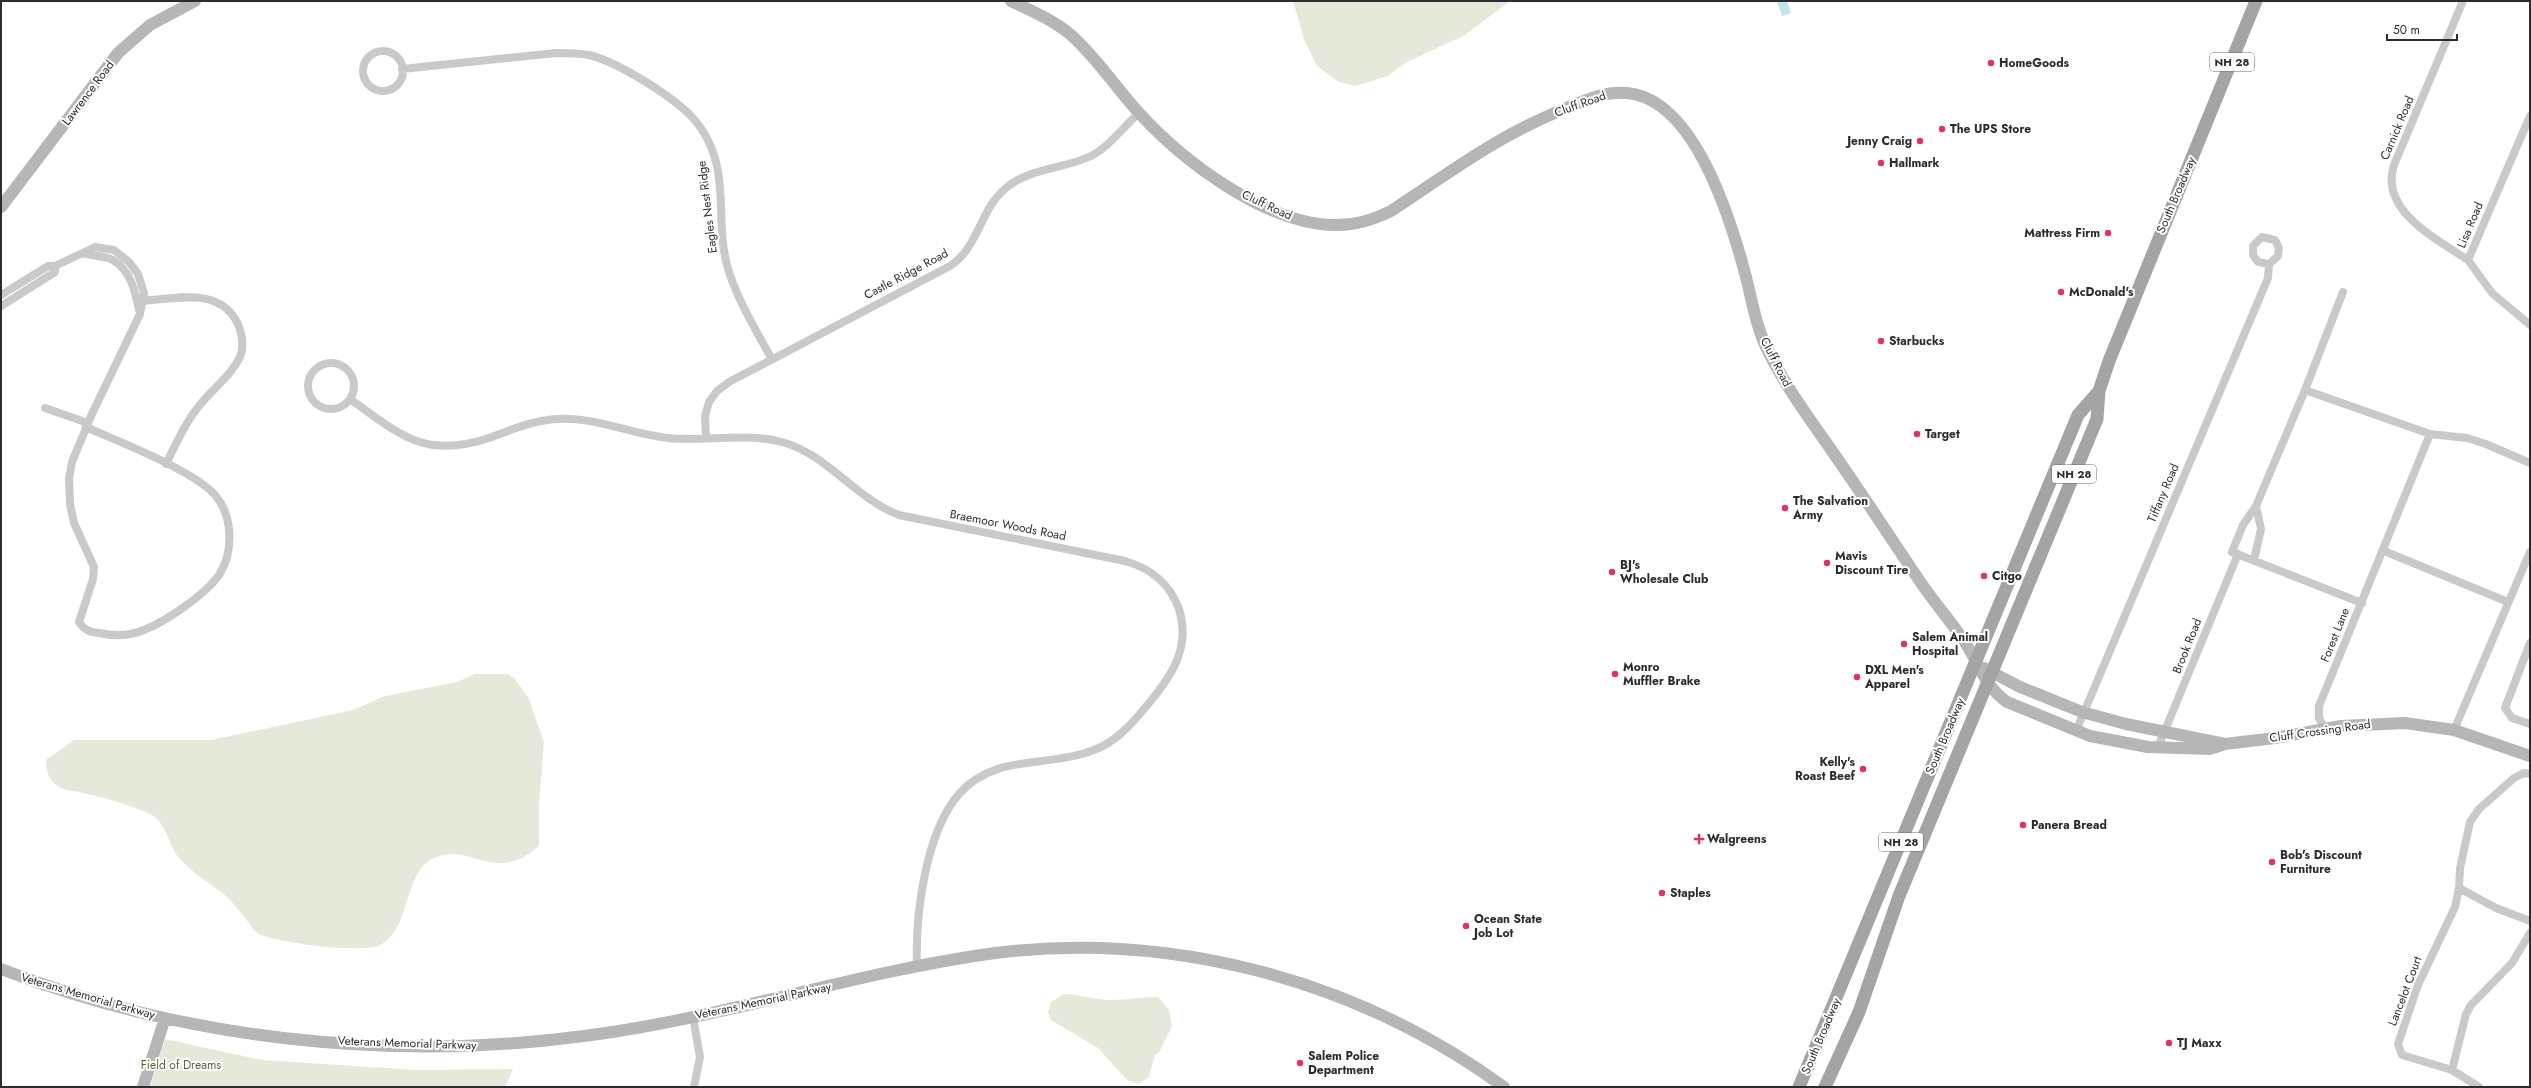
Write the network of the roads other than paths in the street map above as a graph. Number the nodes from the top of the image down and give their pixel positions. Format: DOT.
graph roads {
  1 [pos="195,1"];
  2 [pos="1011,1"];
  3 [pos="2256,1"];
  4 [pos="2463,1"];
  5 [pos="402,69"];
  6 [pos="1138,112"];
  7 [pos="2530,116"];
  8 [pos="1,207"];
  9 [pos="83,253"];
  10 [pos="2468,260"];
  11 [pos="2269,264"];
  12 [pos="55,266"];
  13 [pos="2343,292"];
  14 [pos="1,295"];
  15 [pos="142,301"];
  16 [pos="1,306"];
  17 [pos="140,314"];
  18 [pos="2530,325"];
  19 [pos="771,358"];
  20 [pos="2305,390"];
  21 [pos="2099,391"];
  22 [pos="350,399"];
  23 [pos="45,408"];
  24 [pos="87,425"];
  25 [pos="2430,434"];
  26 [pos="706,438"];
  27 [pos="2530,463"];
  28 [pos="166,464"];
  29 [pos="2256,506"];
  30 [pos="2384,551"];
  31 [pos="2530,552"];
  32 [pos="2235,553"];
  33 [pos="2254,560"];
  34 [pos="2508,602"];
  35 [pos="2362,603"];
  36 [pos="2530,643"];
  37 [pos="1976,664"];
  38 [pos="1992,671"];
  39 [pos="1988,684"];
  40 [pos="2082,712"];
  41 [pos="2530,724"];
  42 [pos="2325,729"];
  43 [pos="2454,730"];
  44 [pos="2076,731"];
  45 [pos="2164,732"];
  46 [pos="2225,744"];
  47 [pos="2158,747"];
  48 [pos="2530,756"];
  49 [pos="2530,774"];
  50 [pos="2459,888"];
  51 [pos="2530,921"];
  52 [pos="2530,933"];
  53 [pos="918,967"];
  54 [pos="1,969"];
  55 [pos="693,1017"];
  56 [pos="165,1018"];
  57 [pos="2452,1070"];
  58 [pos="143,1087"];
  59 [pos="694,1087"];
  60 [pos="1504,1087"];
  61 [pos="1799,1087"];
  62 [pos="1825,1087"];
  63 [pos="2479,1087"];
  1 -- 8 [label="street, Lawrence Road"];
  2 -- 6 [label="street, Cluff Road"];
  3 -- 21 [label="main road, South Broadway / NH 28"];
  4 -- 10 [label="street, Carnick Road"];
  5 -- 5 [label="street"];
  5 -- 19 [label="street, Eagles Nest Ridge"];
  6 -- 19 [label="street, Castle Ridge Road"];
  6 -- 37 [label="street, Cluff Road"];
  7 -- 10 [label="street, Lisa Road"];
  9 -- 12 [label="street"];
  9 -- 15 [label="street"];
  9 -- 17 [label="street"];
  10 -- 18 [label="street, Lisa Road"];
  11 -- 40 [label="street, Tiffany Road"];
  12 -- 14 [label="street"];
  12 -- 16 [label="street"];
  13 -- 20 [label="street, Brook Road"];
  15 -- 17 [label="street"];
  15 -- 28 [label="street"];
  17 -- 24 [label="street"];
  19 -- 26 [label="street, Castle Ridge Road"];
  20 -- 25 [label="street"];
  20 -- 29 [label="street, Brook Road"];
  21 -- 37 [label="main road, South Broadway / NH 28"];
  21 -- 38 [label="main road, South Broadway / NH 28"];
  22 -- 22 [label="street"];
  22 -- 26 [label="street, Braemoor Woods Road"];
  23 -- 24 [label="street"];
  24 -- 28 [label="street"];
  24 -- 28 [label="street"];
  25 -- 27 [label="street"];
  25 -- 30 [label="street, Forest Lane"];
  26 -- 53 [label="street, Braemoor Woods Road"];
  29 -- 32 [label="street, Brook Road"];
  29 -- 33 [label="street"];
  30 -- 34 [label="street"];
  30 -- 35 [label="street, Forest Lane"];
  31 -- 34 [label="street"];
  32 -- 33 [label="street"];
  32 -- 45 [label="street, Brook Road"];
  33 -- 35 [label="street"];
  34 -- 43 [label="street"];
  35 -- 42 [label="street, Forest Lane"];
  36 -- 41 [label="street"];
  37 -- 38 [label="street"];
  37 -- 39 [label="street, Cluff Crossing Road"];
  37 -- 61 [label="main road, South Broadway / NH 28"];
  38 -- 39 [label="main road, South Broadway / NH 28"];
  38 -- 40 [label="street, Cluff Crossing Road"];
  39 -- 44 [label="street, Cluff Crossing Road"];
  39 -- 62 [label="main road, South Broadway / NH 28"];
  40 -- 44 [label="street, Tiffany Road"];
  40 -- 45 [label="street, Cluff Crossing Road"];
  42 -- 43 [label="street, Cluff Crossing Road"];
  42 -- 46 [label="street, Cluff Crossing Road"];
  43 -- 48 [label="street, Cluff Crossing Road"];
  44 -- 47 [label="street, Cluff Crossing Road"];
  45 -- 46 [label="street, Cluff Crossing Road"];
  45 -- 47 [label="street, Brook Road"];
  46 -- 47 [label="street, Cluff Crossing Road"];
  49 -- 50 [label="street, Lancelot Court"];
  50 -- 51 [label="street"];
  50 -- 57 [label="street, Lancelot Court"];
  52 -- 57 [label="street"];
  53 -- 55 [label="street, Veterans Memorial Parkway"];
  53 -- 60 [label="street, Veterans Memorial Parkway"];
  54 -- 56 [label="street, Veterans Memorial Parkway"];
  55 -- 56 [label="street, Veterans Memorial Parkway"];
  55 -- 59 [label="street"];
  56 -- 58 [label="street"];
  57 -- 63 [label="street, Lancelot Court"];
}
